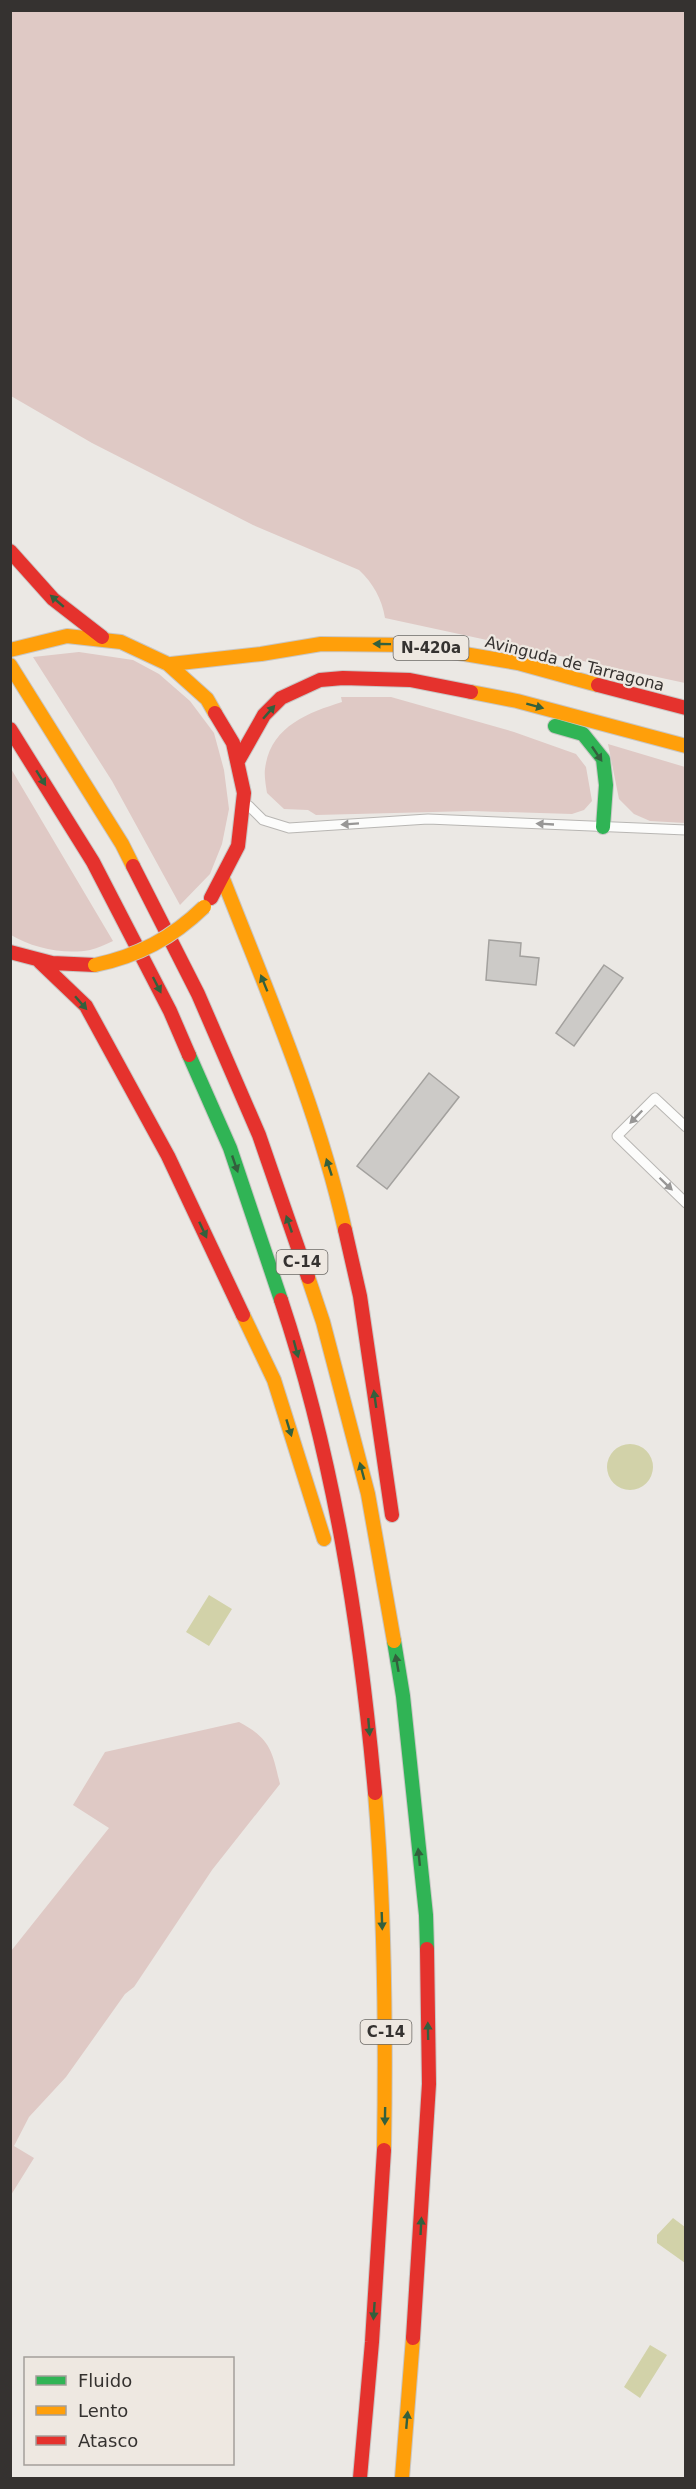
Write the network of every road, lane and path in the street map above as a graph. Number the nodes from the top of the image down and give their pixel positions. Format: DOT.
graph roads {
  1 [pos="10,551"];
  2 [pos="102,637"];
  3 [pos="10,650"];
  4 [pos="171,664"];
  5 [pos="10,665"];
  6 [pos="410,680"];
  7 [pos="686,708"];
  8 [pos="10,729"];
  9 [pos="686,746"];
  10 [pos="238,761"];
  11 [pos="243,800"];
  12 [pos="603,827"];
  13 [pos="686,830"];
  14 [pos="223,879"];
  15 [pos="10,952"];
  16 [pos="40,962"];
  17 [pos="686,1127"];
  18 [pos="686,1203"];
  19 [pos="395,1530"];
  20 [pos="348,1586"];
  21 [pos="429,1812"];
  22 [pos="426,1915"];
  23 [pos="360,2478"];
  24 [pos="402,2478"];
  2 -- 1 [label="main road, one-way"];
  2 -- 3 [label="main road"];
  2 -- 4 [label="main road"];
  7 -- 4 [label="main road, Avinguda de Tarragona / N-420a, one-way"];
  4 -- 10 [label="main road"];
  22 -- 5 [label="main road, C-14, one-way"];
  6 -- 9 [label="main road, N-420a, one-way"];
  10 -- 6 [label="main road, N-420a, one-way"];
  6 -- 12 [label="main road, one-way"];
  8 -- 20 [label="main road, C-14, one-way"];
  10 -- 11 [label="main road"];
  12 -- 11 [label="lane, one-way"];
  11 -- 14 [label="main road"];
  12 -- 13 [label="lane"];
  14 -- 16 [label="main road, bridge"];
  19 -- 14 [label="main road, one-way"];
  15 -- 16 [label="main road"];
  16 -- 20 [label="main road, one-way"];
  17 -- 18 [label="lane, one-way"];
  20 -- 23 [label="main road, C-14, one-way"];
  21 -- 22 [label="main road"];
  24 -- 22 [label="main road, C-14, one-way"];
}
